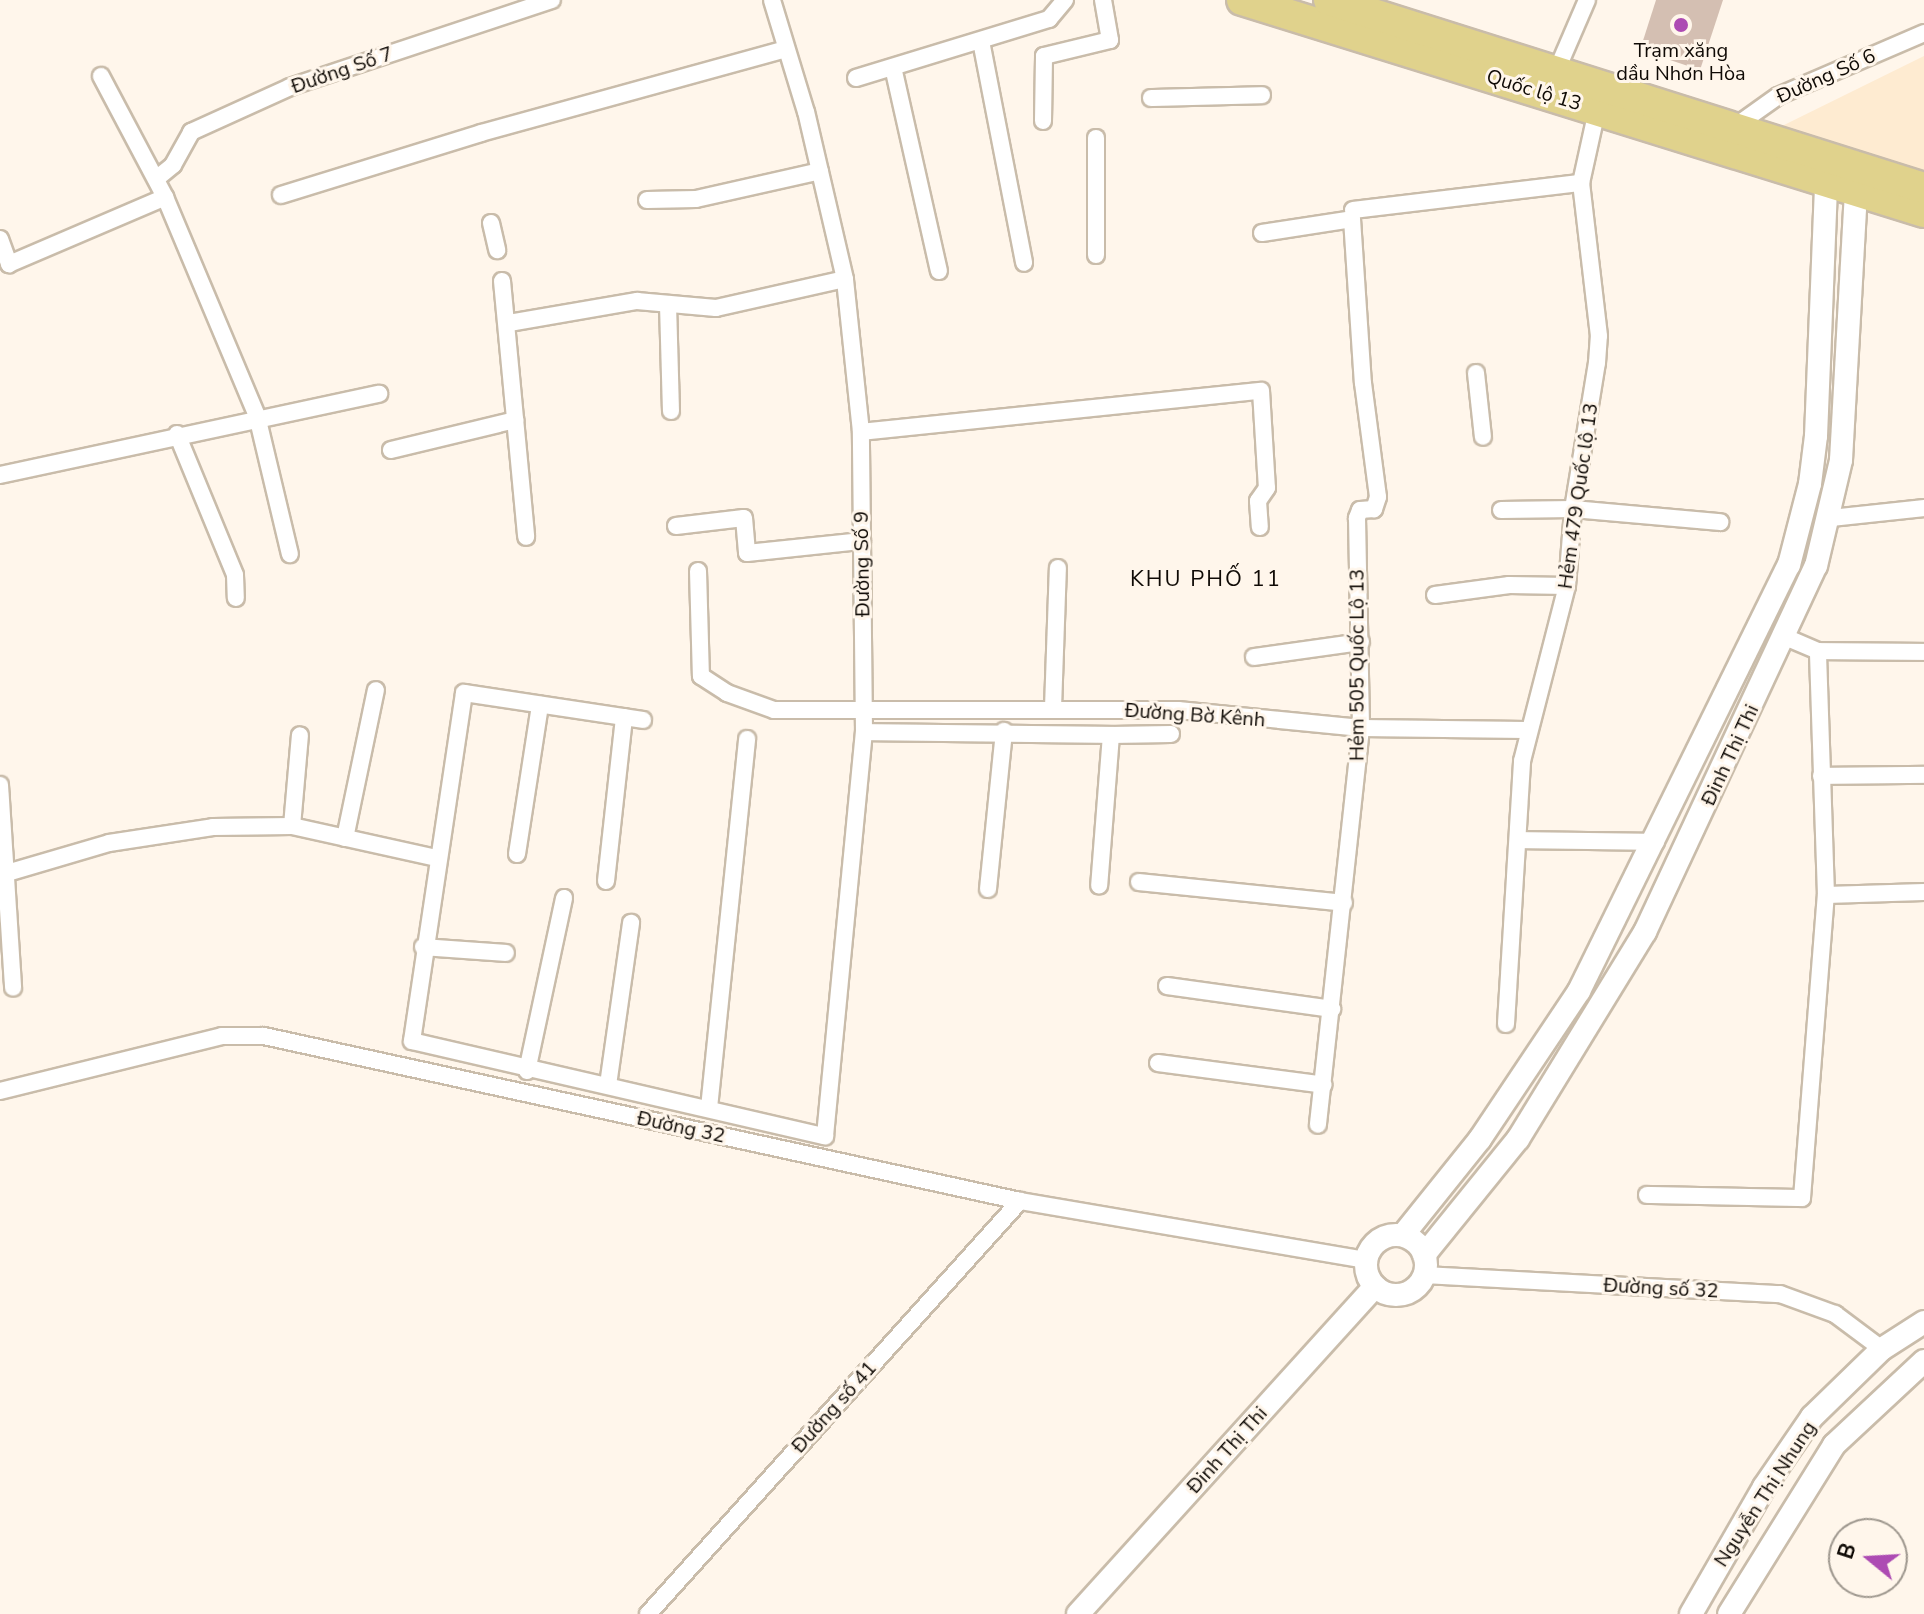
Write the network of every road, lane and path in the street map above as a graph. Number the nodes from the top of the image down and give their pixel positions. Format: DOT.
graph roads {
  1 [pos="552,0"];
  2 [pos="772,0"];
  3 [pos="1065,0"];
  4 [pos="1103,0"];
  5 [pos="1242,0"];
  6 [pos="1329,0"];
  7 [pos="1587,0"];
  8 [pos="1924,33"];
  9 [pos="981,41"];
  10 [pos="786,49"];
  11 [pos="893,67"];
  12 [pos="1556,72"];
  13 [pos="101,76"];
  14 [pos="856,78"];
  15 [pos="1262,95"];
  16 [pos="1151,98"];
  17 [pos="1597,110"];
  18 [pos="1043,121"];
  19 [pos="1733,128"];
  20 [pos="1096,138"];
  21 [pos="1827,169"];
  22 [pos="820,171"];
  23 [pos="156,179"];
  24 [pos="1857,179"];
  25 [pos="1581,183"];
  26 [pos="1924,188"];
  27 [pos="281,195"];
  28 [pos="165,197"];
  29 [pos="647,200"];
  30 [pos="1924,212"];
  31 [pos="1352,215"];
  32 [pos="491,223"];
  33 [pos="1262,233"];
  34 [pos="0,239"];
  35 [pos="497,250"];
  36 [pos="1096,255"];
  37 [pos="1024,263"];
  38 [pos="939,271"];
  39 [pos="845,279"];
  40 [pos="502,281"];
  41 [pos="668,304"];
  42 [pos="509,323"];
  43 [pos="1476,373"];
  44 [pos="379,394"];
  45 [pos="671,411"];
  46 [pos="257,416"];
  47 [pos="515,420"];
  48 [pos="861,432"];
  49 [pos="177,434"];
  50 [pos="1483,437"];
  51 [pos="391,450"];
  52 [pos="0,475"];
  53 [pos="1924,508"];
  54 [pos="1573,509"];
  55 [pos="1501,510"];
  56 [pos="1831,518"];
  57 [pos="1720,522"];
  58 [pos="676,526"];
  59 [pos="1260,527"];
  60 [pos="526,537"];
  61 [pos="862,541"];
  62 [pos="290,554"];
  63 [pos="1058,568"];
  64 [pos="698,571"];
  65 [pos="1567,586"];
  66 [pos="1435,595"];
  67 [pos="236,598"];
  68 [pos="1785,637"];
  69 [pos="1361,642"];
  70 [pos="1818,651"];
  71 [pos="1924,652"];
  72 [pos="1254,657"];
  73 [pos="376,690"];
  74 [pos="540,705"];
  75 [pos="864,707"];
  76 [pos="1053,708"];
  77 [pos="624,717"];
  78 [pos="643,720"];
  79 [pos="1361,728"];
  80 [pos="1526,730"];
  81 [pos="1004,731"];
  82 [pos="864,732"];
  83 [pos="1171,734"];
  84 [pos="300,735"];
  85 [pos="1111,735"];
  86 [pos="747,739"];
  87 [pos="1924,775"];
  88 [pos="1821,776"];
  89 [pos="0,785"];
  90 [pos="292,826"];
  91 [pos="345,838"];
  92 [pos="1520,840"];
  93 [pos="1656,842"];
  94 [pos="517,854"];
  95 [pos="436,858"];
  96 [pos="7,873"];
  97 [pos="606,881"];
  98 [pos="1139,882"];
  99 [pos="1099,886"];
  100 [pos="988,889"];
  101 [pos="1924,892"];
  102 [pos="1826,895"];
  103 [pos="564,898"];
  104 [pos="1344,903"];
  105 [pos="631,923"];
  106 [pos="423,947"];
  107 [pos="506,953"];
  108 [pos="1167,986"];
  109 [pos="13,988"];
  110 [pos="1332,1009"];
  111 [pos="1506,1024"];
  112 [pos="1158,1063"];
  113 [pos="527,1071"];
  114 [pos="608,1085"];
  115 [pos="1324,1085"];
  116 [pos="0,1091"];
  117 [pos="709,1108"];
  118 [pos="1318,1125"];
  119 [pos="1647,1195"];
  120 [pos="1020,1201"];
  121 [pos="1403,1235"];
  122 [pos="1366,1260"];
  123 [pos="1424,1265"];
  124 [pos="1375,1286"];
  125 [pos="1924,1322"];
  126 [pos="1882,1349"];
  127 [pos="1924,1361"];
  128 [pos="648,1614"];
  129 [pos="1078,1614"];
  130 [pos="1691,1614"];
  131 [pos="1729,1614"];
  1 -- 23 [label="street, Đường Số 7"];
  2 -- 10 [label="street, Đường Số 9"];
  3 -- 9 [label="street"];
  4 -- 18 [label="street"];
  5 -- 17 [label="highway, Quốc lộ 13"];
  6 -- 12 [label="highway, Quốc lộ 13"];
  7 -- 12 [label="street"];
  8 -- 19 [label="street, Đường Số 6"];
  9 -- 11 [label="street"];
  9 -- 37 [label="street"];
  10 -- 22 [label="street, Đường Số 9"];
  10 -- 27 [label="street"];
  11 -- 14 [label="street"];
  11 -- 38 [label="street"];
  12 -- 19 [label="highway, Quốc lộ 13"];
  13 -- 23 [label="street"];
  15 -- 16 [label="street"];
  17 -- 21 [label="highway, Quốc lộ 13"];
  17 -- 25 [label="street, Hẻm 479 Quốc lộ 13"];
  19 -- 21 [label="highway, Quốc lộ 13"];
  20 -- 36 [label="street"];
  21 -- 24 [label="highway, Quốc lộ 13"];
  21 -- 93 [label="street, Đinh Thị Thi"];
  22 -- 29 [label="street"];
  22 -- 39 [label="street, Đường Số 9"];
  23 -- 28 [label="street"];
  24 -- 26 [label="highway, Quốc lộ 13"];
  24 -- 30 [label="highway, Quốc lộ 13"];
  24 -- 56 [label="street, Đinh Thị Thi"];
  25 -- 31 [label="street"];
  25 -- 54 [label="street, Hẻm 479 Quốc lộ 13"];
  28 -- 34 [label="street"];
  28 -- 46 [label="street"];
  31 -- 33 [label="street"];
  31 -- 69 [label="street, Hẻm 505 Quốc Lộ 13"];
  32 -- 35 [label="street"];
  39 -- 41 [label="street"];
  39 -- 48 [label="street, Đường Số 9"];
  40 -- 42 [label="street"];
  41 -- 42 [label="street"];
  41 -- 45 [label="street"];
  42 -- 47 [label="street"];
  43 -- 50 [label="street"];
  44 -- 46 [label="street"];
  46 -- 49 [label="street"];
  46 -- 62 [label="street"];
  47 -- 51 [label="street"];
  47 -- 60 [label="street"];
  48 -- 59 [label="street"];
  48 -- 61 [label="street, Đường Số 9"];
  49 -- 52 [label="street"];
  49 -- 67 [label="street"];
  53 -- 56 [label="street"];
  54 -- 55 [label="street"];
  54 -- 57 [label="street"];
  54 -- 65 [label="street, Hẻm 479 Quốc lộ 13"];
  56 -- 68 [label="street, Đinh Thị Thi"];
  58 -- 61 [label="street"];
  61 -- 75 [label="street, Đường Số 9"];
  63 -- 76 [label="street"];
  64 -- 75 [label="street, Đường Bờ Kênh"];
  65 -- 66 [label="street"];
  65 -- 80 [label="street, Hẻm 479 Quốc lộ 13"];
  68 -- 70 [label="street"];
  68 -- 123 [label="street, Đinh Thị Thi"];
  69 -- 72 [label="street"];
  69 -- 79 [label="street, Hẻm 505 Quốc Lộ 13"];
  70 -- 71 [label="street"];
  70 -- 88 [label="street"];
  73 -- 91 [label="street"];
  74 -- 77 [label="street"];
  74 -- 94 [label="street"];
  74 -- 95 [label="street"];
  75 -- 76 [label="street, Đường Bờ Kênh"];
  75 -- 82 [label="street, Đường Số 9"];
  76 -- 79 [label="street, Đường Bờ Kênh"];
  77 -- 78 [label="street"];
  77 -- 97 [label="street"];
  79 -- 80 [label="street, Đường Bờ Kênh"];
  79 -- 104 [label="street, Hẻm 505 Quốc Lộ 13"];
  80 -- 92 [label="street, Hẻm 479 Quốc lộ 13"];
  81 -- 82 [label="street"];
  81 -- 85 [label="street"];
  81 -- 100 [label="street"];
  82 -- 117 [label="street, Đường Số 9"];
  83 -- 85 [label="street"];
  84 -- 90 [label="street"];
  85 -- 99 [label="street"];
  86 -- 117 [label="street"];
  87 -- 88 [label="street"];
  88 -- 102 [label="street"];
  89 -- 96 [label="street"];
  90 -- 91 [label="street"];
  90 -- 96 [label="street"];
  91 -- 95 [label="street"];
  92 -- 93 [label="street"];
  92 -- 111 [label="street, Hẻm 479 Quốc lộ 13"];
  93 -- 121 [label="street, Đinh Thị Thi"];
  95 -- 106 [label="street"];
  96 -- 109 [label="street"];
  98 -- 104 [label="street"];
  101 -- 102 [label="street"];
  102 -- 119 [label="street"];
  103 -- 113 [label="street"];
  104 -- 110 [label="street, Hẻm 505 Quốc Lộ 13"];
  105 -- 114 [label="street"];
  106 -- 107 [label="street"];
  106 -- 113 [label="street"];
  108 -- 110 [label="street"];
  110 -- 115 [label="street, Hẻm 505 Quốc Lộ 13"];
  112 -- 115 [label="street"];
  113 -- 114 [label="street"];
  114 -- 117 [label="street"];
  115 -- 118 [label="street, Hẻm 505 Quốc Lộ 13"];
  116 -- 120 [label="street, Đường 32"];
  120 -- 122 [label="street, Đường 32"];
  120 -- 128 [label="street, Đường số 41"];
  121 -- 122 [label="street"];
  121 -- 123 [label="street"];
  122 -- 124 [label="street"];
  123 -- 124 [label="street"];
  123 -- 126 [label="street, Đường số 32"];
  124 -- 129 [label="street, Đinh Thị Thi"];
  125 -- 126 [label="street, Nguyễn Thị Nhung"];
  126 -- 130 [label="street, Nguyễn Thị Nhung"];
  127 -- 131 [label="street, Nguyễn Thị Nhung"];
}
